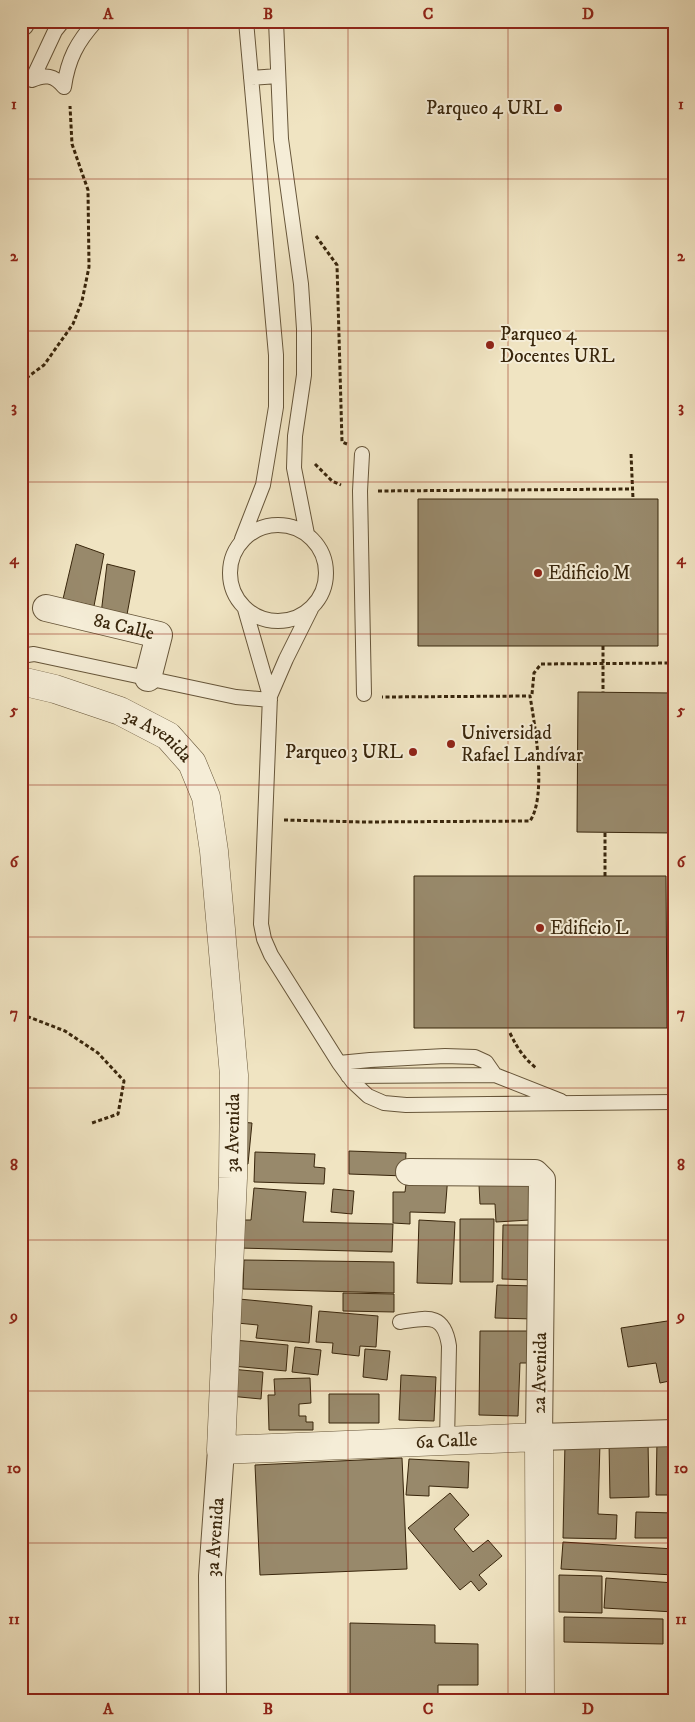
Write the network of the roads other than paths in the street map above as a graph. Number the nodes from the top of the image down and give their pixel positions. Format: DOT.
graph roads {
  1 [pos="63,21"];
  2 [pos="96,21"];
  3 [pos="246,21"];
  4 [pos="276,21"];
  5 [pos="278,76"];
  6 [pos="251,78"];
  7 [pos="281,139"];
  8 [pos="257,140"];
  9 [pos="362,454"];
  10 [pos="307,534"];
  11 [pos="242,539"];
  12 [pos="46,608"];
  13 [pos="312,608"];
  14 [pos="245,609"];
  15 [pos="21,656"];
  16 [pos="148,678"];
  17 [pos="21,681"];
  18 [pos="364,694"];
  19 [pos="270,698"];
  20 [pos="339,1063"];
  21 [pos="495,1075"];
  22 [pos="348,1076"];
  23 [pos="674,1102"];
  24 [pos="569,1104"];
  25 [pos="409,1172"];
  26 [pos="400,1322"];
  27 [pos="674,1433"];
  28 [pos="539,1437"];
  29 [pos="447,1441"];
  30 [pos="221,1450"];
  31 [pos="213,1701"];
  32 [pos="540,1701"];
  1 -- 2 [label="lane"];
  3 -- 6 [label="lane"];
  4 -- 5 [label="lane"];
  5 -- 6 [label="lane"];
  5 -- 7 [label="lane"];
  6 -- 8 [label="lane"];
  7 -- 8 [label="lane"];
  7 -- 10 [label="lane"];
  8 -- 11 [label="lane"];
  9 -- 18 [label="lane"];
  10 -- 11 [label="lane"];
  10 -- 13 [label="lane"];
  11 -- 14 [label="lane"];
  12 -- 16 [label="street, 8a Calle"];
  13 -- 14 [label="lane"];
  13 -- 19 [label="lane"];
  14 -- 19 [label="lane"];
  15 -- 16 [label="lane"];
  16 -- 19 [label="lane"];
  17 -- 30 [label="street, 3a Avenida"];
  19 -- 20 [label="lane"];
  20 -- 21 [label="lane"];
  20 -- 22 [label="lane"];
  21 -- 22 [label="lane"];
  21 -- 24 [label="lane"];
  22 -- 24 [label="lane"];
  23 -- 24 [label="lane"];
  25 -- 28 [label="street, 2a Avenida"];
  26 -- 29 [label="lane"];
  27 -- 28 [label="street, 6a Calle"];
  28 -- 29 [label="street, 6a Calle"];
  28 -- 32 [label="street, 2a Avenida"];
  29 -- 30 [label="street, 6a Calle"];
  30 -- 31 [label="street, 3a Avenida"];
}
